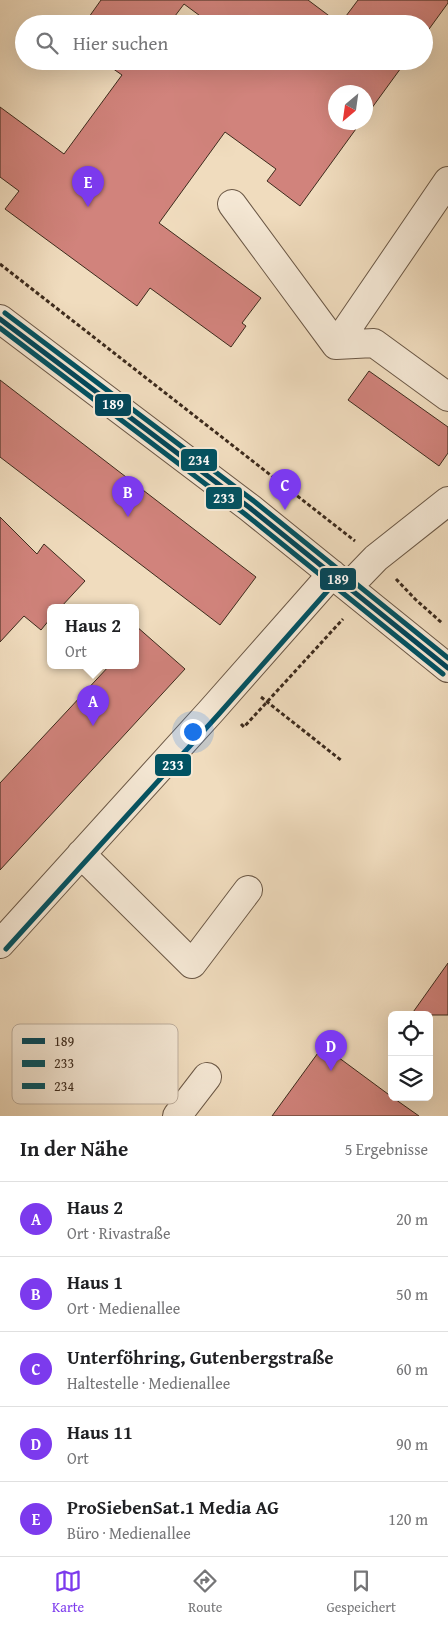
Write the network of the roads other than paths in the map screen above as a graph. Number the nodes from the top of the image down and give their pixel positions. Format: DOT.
graph roads {
  1 [pos="448,180"];
  2 [pos="232,204"];
  3 [pos="0,319"];
  4 [pos="336,345"];
  5 [pos="448,397"];
  6 [pos="448,501"];
  7 [pos="340,580"];
  8 [pos="448,668"];
  9 [pos="81,854"];
  10 [pos="248,890"];
  11 [pos="0,944"];
  12 [pos="207,1077"];
  13 [pos="177,1116"];
  1 -- 4 [label="street"];
  2 -- 4 [label="street"];
  3 -- 7 [label="street"];
  4 -- 5 [label="street"];
  6 -- 7 [label="street"];
  7 -- 8 [label="street"];
  7 -- 9 [label="street"];
  9 -- 10 [label="street"];
  9 -- 11 [label="street"];
  12 -- 13 [label="street"];
}
